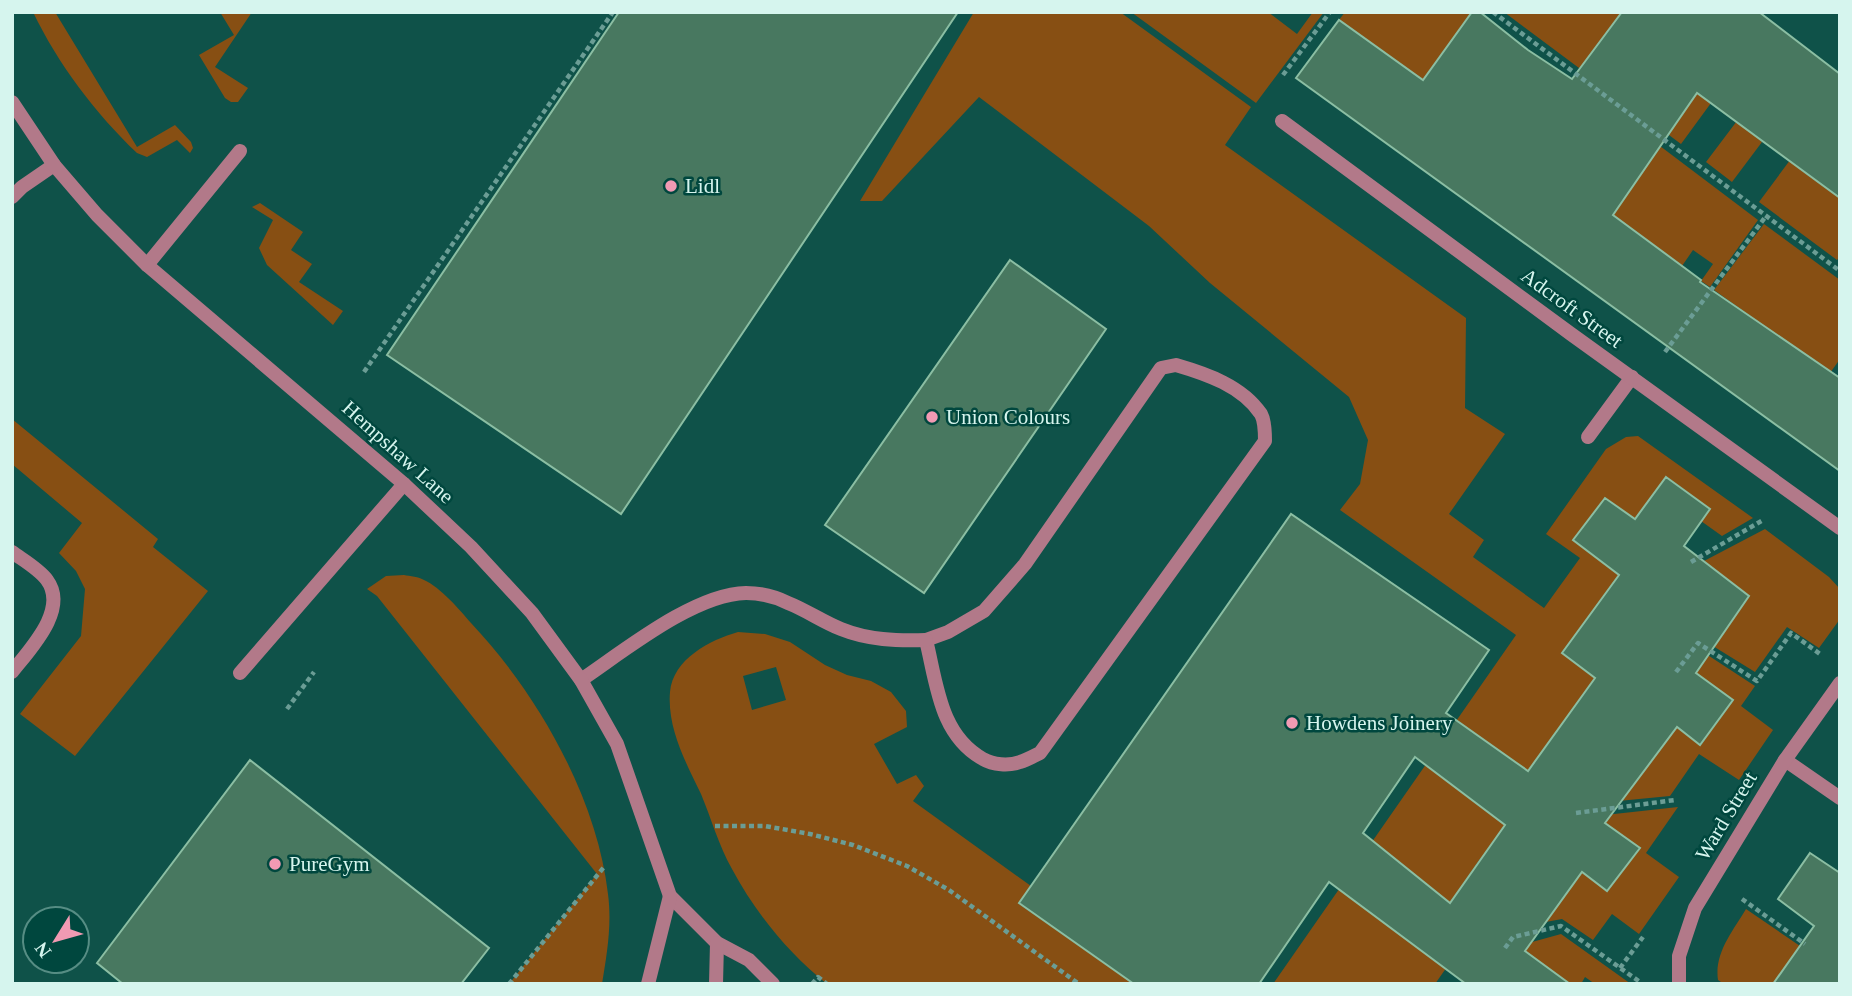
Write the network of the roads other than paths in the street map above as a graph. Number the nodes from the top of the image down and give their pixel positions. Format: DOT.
graph roads {
  1 [pos="12,102"];
  2 [pos="1282,121"];
  3 [pos="240,151"];
  4 [pos="54,165"];
  5 [pos="12,197"];
  6 [pos="147,265"];
  7 [pos="1632,377"];
  8 [pos="1588,437"];
  9 [pos="404,484"];
  10 [pos="1840,528"];
  11 [pos="12,552"];
  12 [pos="926,640"];
  13 [pos="12,672"];
  14 [pos="240,673"];
  15 [pos="581,680"];
  16 [pos="1840,683"];
  17 [pos="1785,760"];
  18 [pos="1840,798"];
  19 [pos="670,896"];
  20 [pos="717,943"];
  21 [pos="648,984"];
  22 [pos="716,984"];
  23 [pos="774,984"];
  24 [pos="1679,984"];
  1 -- 4 [label="street, Hempshaw Lane"];
  2 -- 7 [label="street, Adcroft Street"];
  3 -- 6 [label="street"];
  4 -- 5 [label="street"];
  4 -- 6 [label="street, Hempshaw Lane"];
  6 -- 9 [label="street, Hempshaw Lane"];
  7 -- 8 [label="street"];
  7 -- 10 [label="street, Adcroft Street"];
  9 -- 14 [label="street"];
  9 -- 15 [label="street, Hempshaw Lane"];
  11 -- 13 [label="street"];
  12 -- 12 [label="street"];
  12 -- 15 [label="street"];
  15 -- 19 [label="street, Hempshaw Lane"];
  16 -- 17 [label="street, Ward Street"];
  17 -- 18 [label="street"];
  17 -- 24 [label="street, Ward Street"];
  19 -- 20 [label="street"];
  19 -- 21 [label="street"];
  20 -- 22 [label="street"];
  20 -- 23 [label="street"];
}
